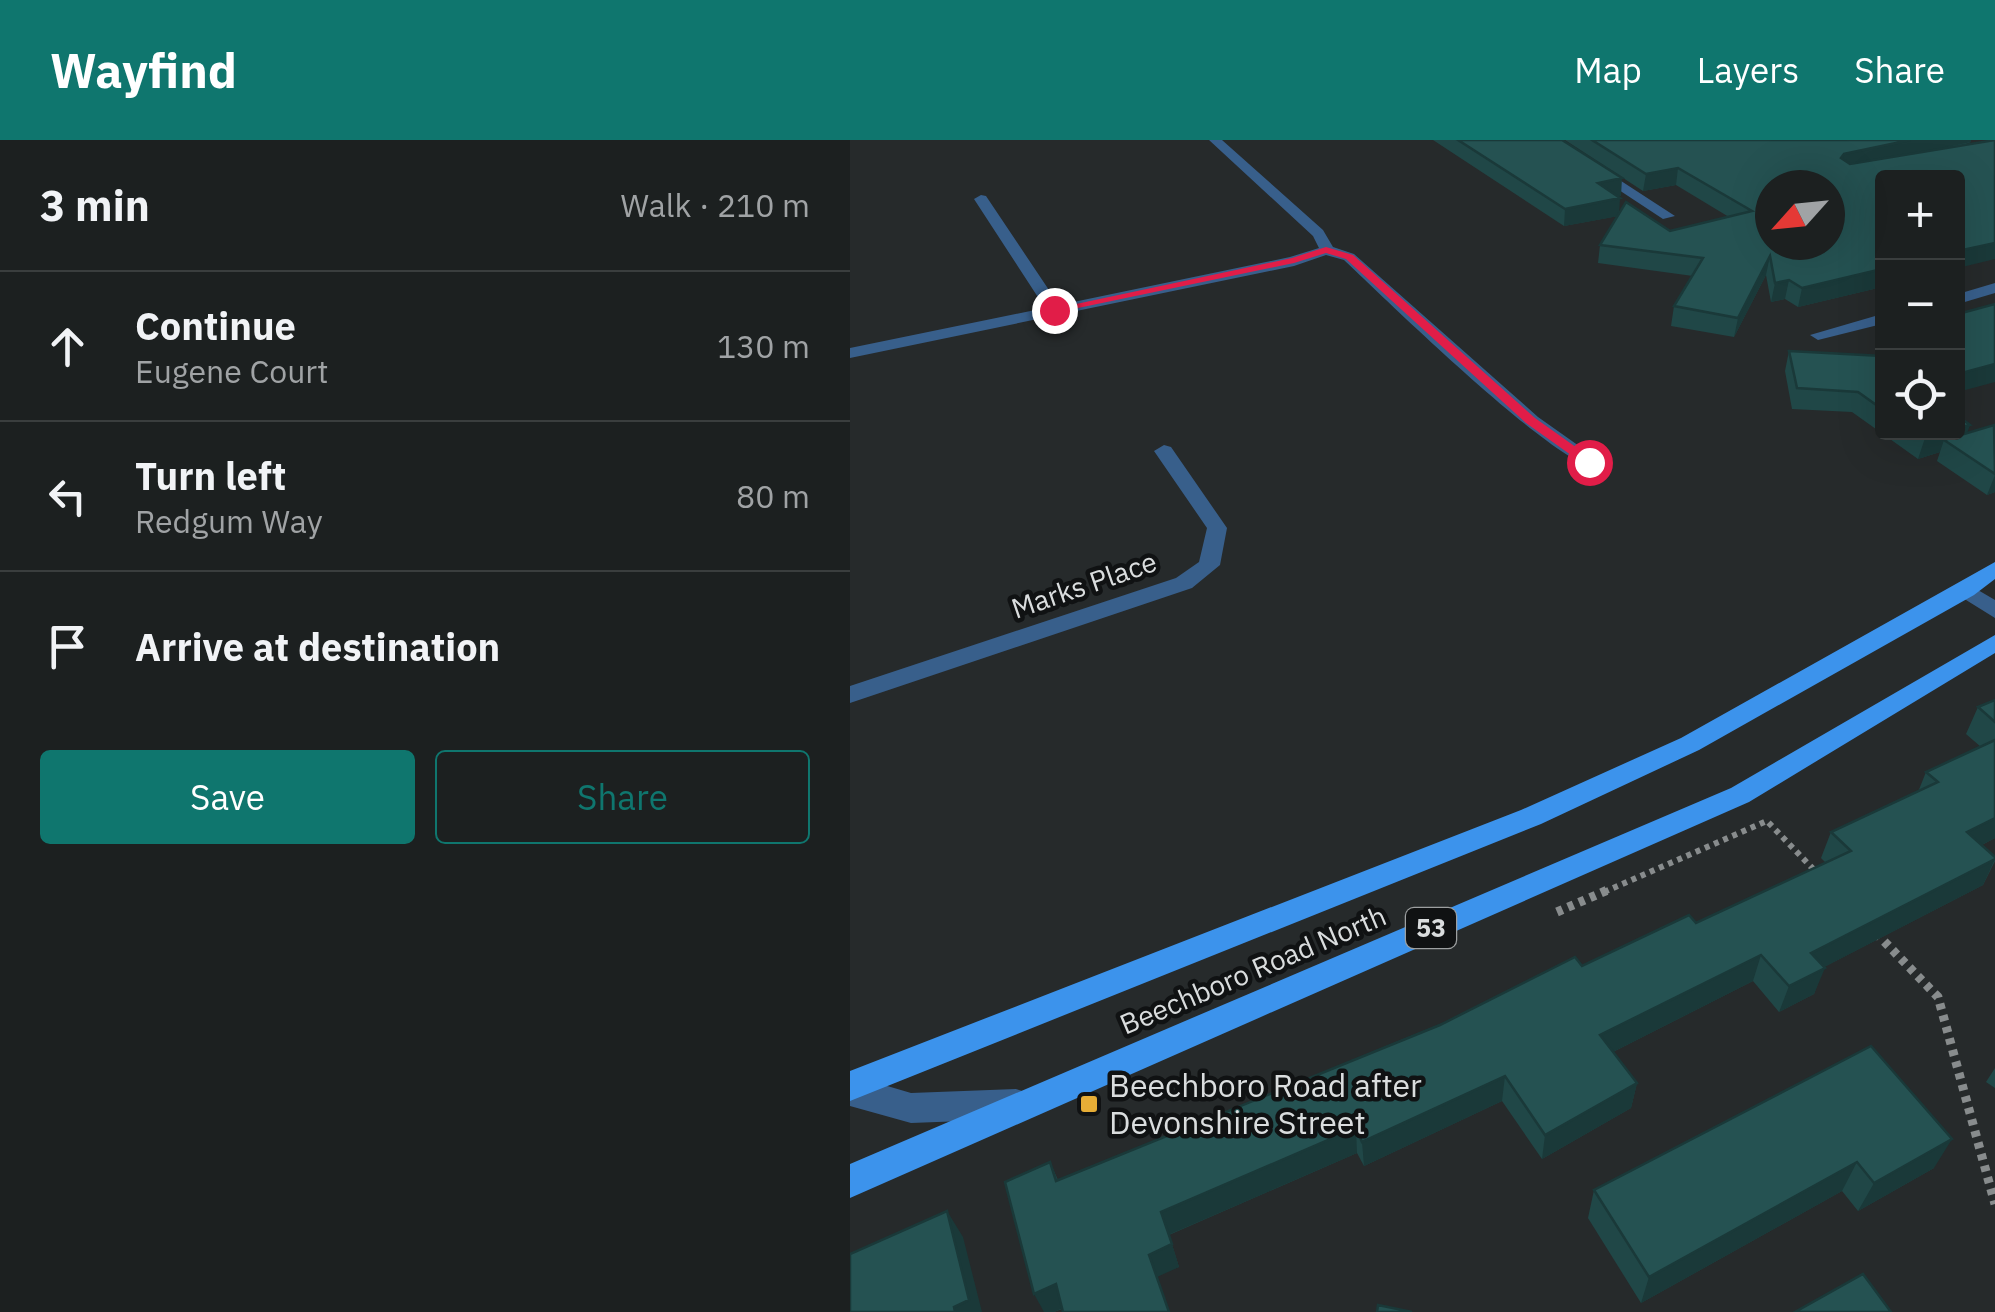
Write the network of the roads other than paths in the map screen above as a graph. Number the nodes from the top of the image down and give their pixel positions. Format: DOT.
graph roads {
  1 [pos="1215,140"];
  2 [pos="1548,140"];
  3 [pos="981,199"];
  4 [pos="1668,216"];
  5 [pos="1326,250"];
  6 [pos="1995,288"];
  7 [pos="1965,296"];
  8 [pos="1054,310"];
  9 [pos="1875,321"];
  10 [pos="1818,335"];
  11 [pos="850,353"];
  12 [pos="1164,451"];
  13 [pos="1589,462"];
  14 [pos="1995,569"];
  15 [pos="1966,590"];
  16 [pos="1995,611"];
  17 [pos="1995,643"];
  18 [pos="850,695"];
  19 [pos="850,1088"];
  20 [pos="1026,1103"];
  21 [pos="850,1181"];
  1 -- 5 [label="street"];
  2 -- 4 [label="street"];
  3 -- 8 [label="street"];
  5 -- 8 [label="street"];
  5 -- 13 [label="street"];
  6 -- 7 [label="street"];
  8 -- 11 [label="street"];
  9 -- 10 [label="street"];
  12 -- 18 [label="street, Marks Place"];
  14 -- 15 [label="main road, Beechboro Road North / 53"];
  15 -- 16 [label="street"];
  15 -- 19 [label="main road, Beechboro Road North / 53"];
  17 -- 20 [label="main road, Beechboro Road North / 53"];
  19 -- 20 [label="street"];
  20 -- 21 [label="main road, Beechboro Road North / 53"];
}
